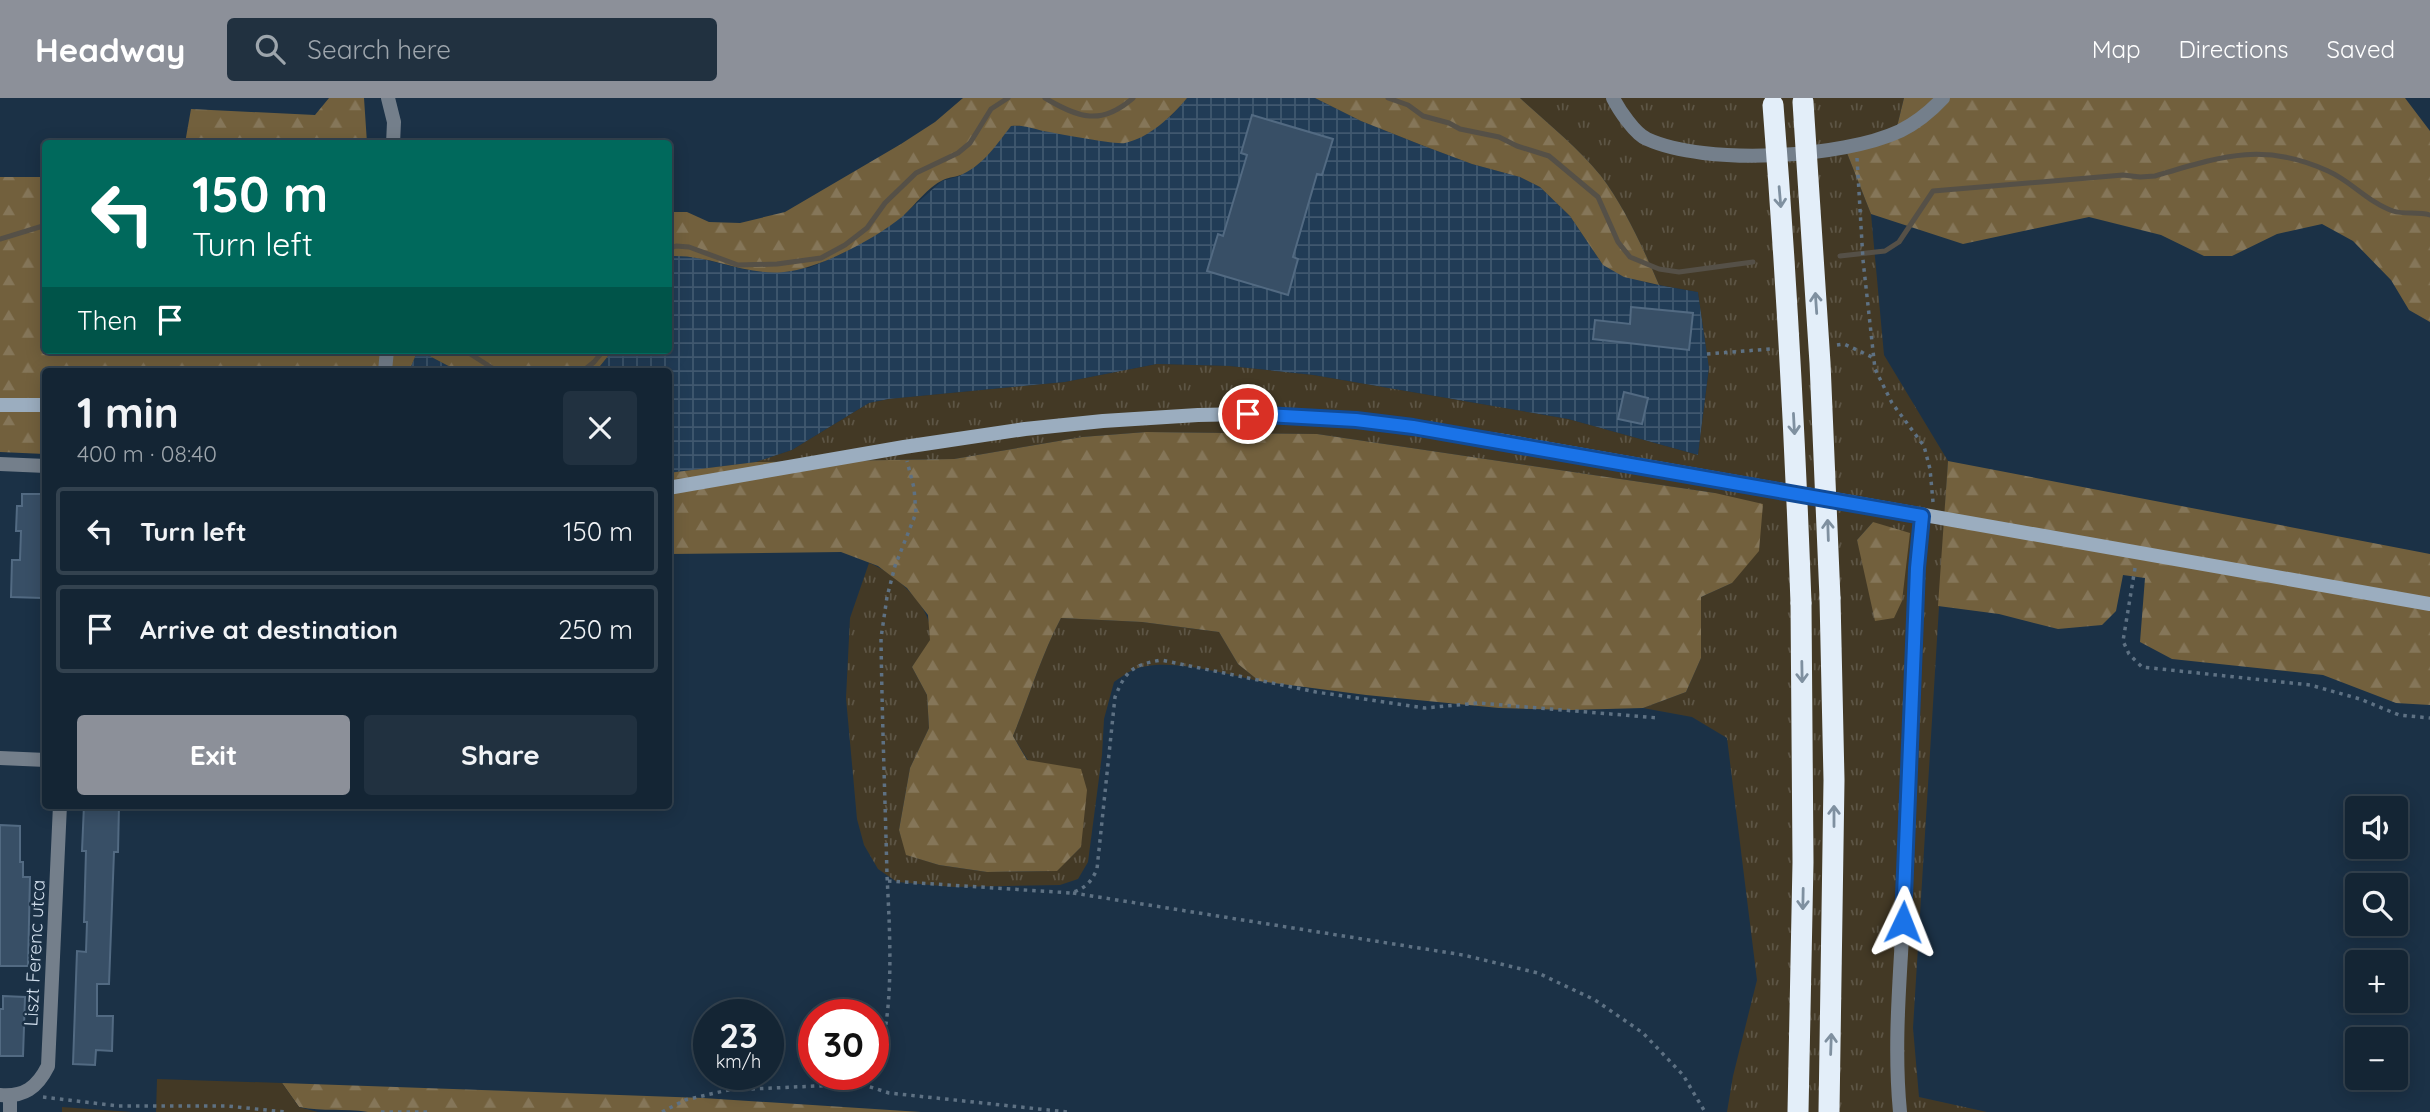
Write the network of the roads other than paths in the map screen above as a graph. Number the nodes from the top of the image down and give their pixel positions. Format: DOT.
graph roads {
  1 [pos="388,98"];
  2 [pos="1613,98"];
  3 [pos="1943,98"];
  4 [pos="1802,100"];
  5 [pos="1772,101"];
  6 [pos="393,140"];
  7 [pos="0,405"];
  8 [pos="42,405"];
  9 [pos="0,464"];
  10 [pos="42,466"];
  11 [pos="672,487"];
  12 [pos="1927,517"];
  13 [pos="2430,604"];
  14 [pos="0,758"];
  15 [pos="42,760"];
  16 [pos="60,809"];
  17 [pos="11,1095"];
  18 [pos="10,1112"];
  19 [pos="1798,1112"];
  20 [pos="1829,1112"];
  21 [pos="1900,1112"];
  1 -- 6 [label="street"];
  2 -- 3 [label="street"];
  20 -- 4 [label="highway, one-way, bridge"];
  5 -- 19 [label="highway, one-way, bridge"];
  7 -- 8 [label="main road"];
  9 -- 10 [label="street"];
  11 -- 12 [label="main road"];
  12 -- 13 [label="main road"];
  12 -- 21 [label="street"];
  14 -- 15 [label="street"];
  16 -- 17 [label="street, Liszt Ferenc utca"];
  17 -- 18 [label="street"];
}
